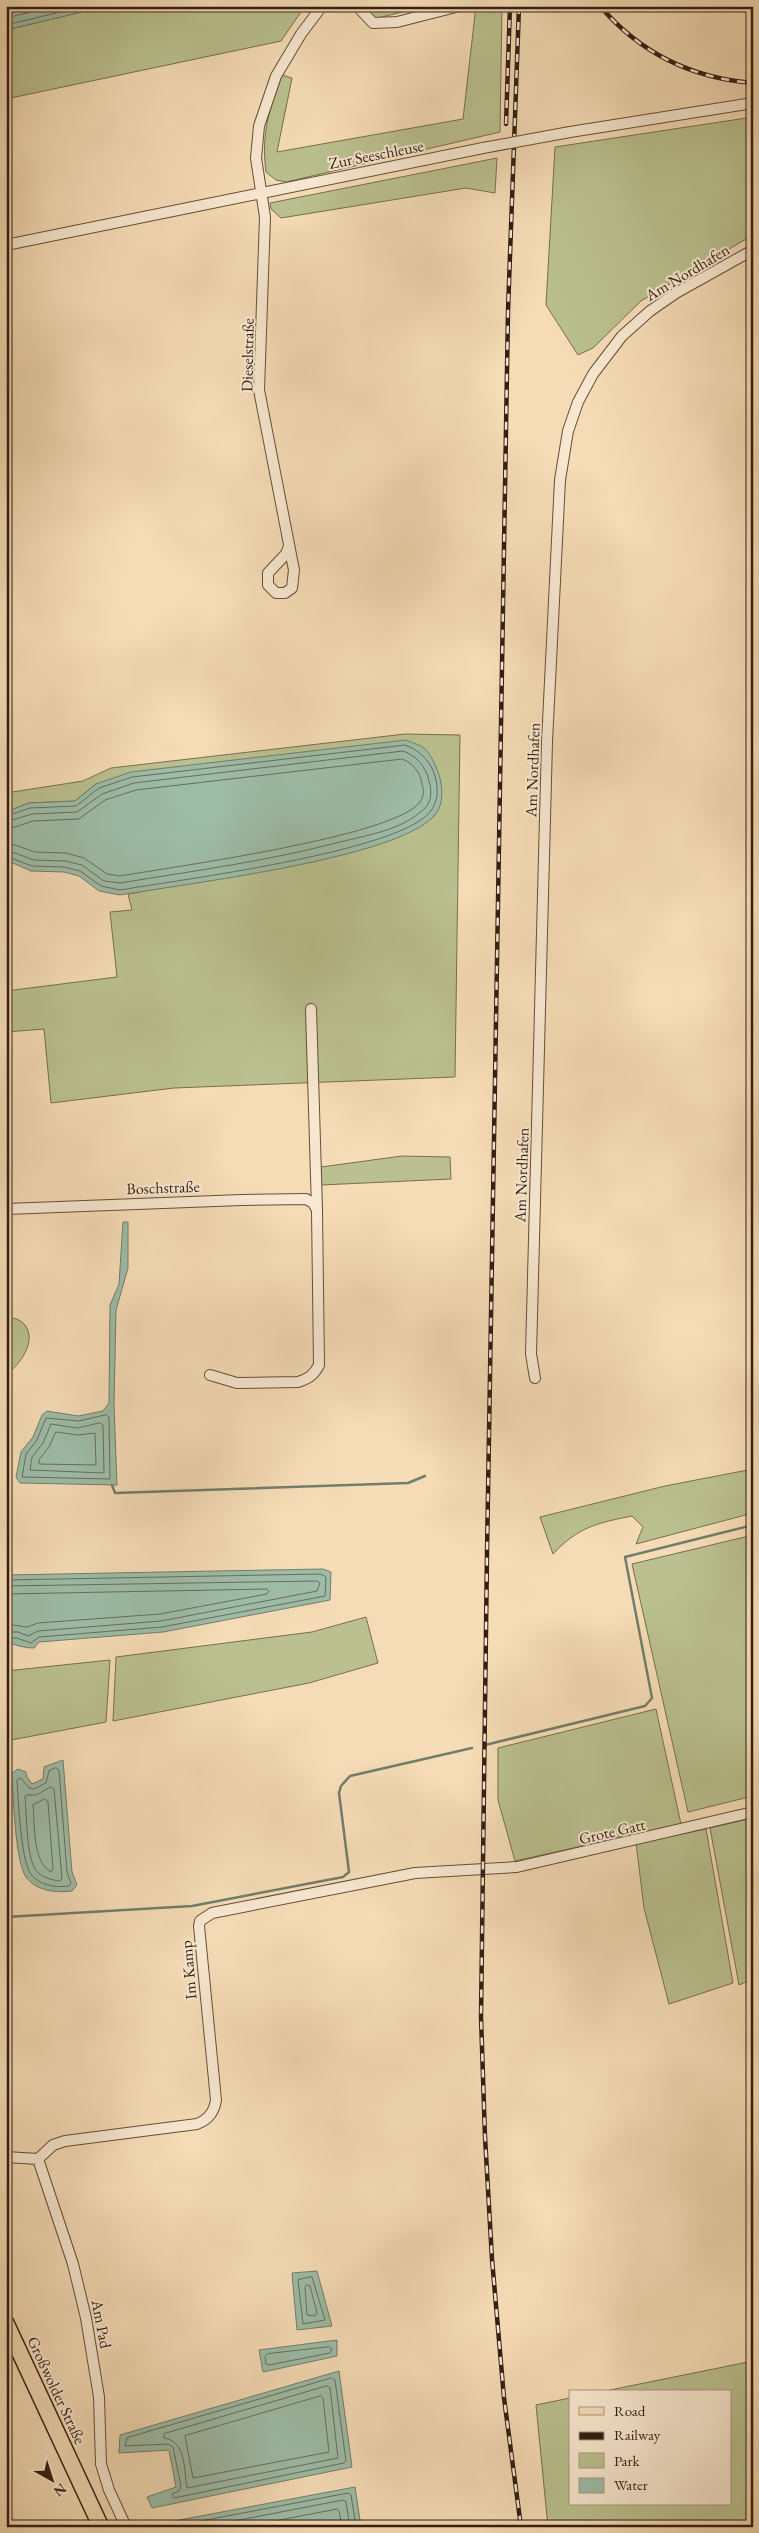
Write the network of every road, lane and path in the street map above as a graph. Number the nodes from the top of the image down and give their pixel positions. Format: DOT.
graph roads {
  1 [pos="322,6"];
  2 [pos="357,6"];
  3 [pos="460,6"];
  4 [pos="753,103"];
  5 [pos="261,192"];
  6 [pos="6,245"];
  7 [pos="753,250"];
  8 [pos="289,546"];
  9 [pos="311,1009"];
  10 [pos="6,1209"];
  11 [pos="317,1210"];
  12 [pos="210,1375"];
  13 [pos="535,1378"];
  14 [pos="753,1812"];
  15 [pos="477,1870"];
  16 [pos="6,2157"];
  17 [pos="38,2159"];
  18 [pos="6,2323"];
  19 [pos="101,2527"];
  20 [pos="126,2527"];
  1 -- 5 [label="street, Dieselstraße"];
  2 -- 3 [label="street"];
  4 -- 5 [label="street, Zur Seeschleuse, bridge"];
  5 -- 6 [label="street, Zur Seeschleuse"];
  5 -- 8 [label="street, Dieselstraße"];
  7 -- 13 [label="street, Am Nordhafen"];
  9 -- 11 [label="street"];
  10 -- 11 [label="street, Boschstraße"];
  11 -- 12 [label="street"];
  14 -- 15 [label="street, Grote Gatt"];
  15 -- 17 [label="street, Im Kamp"];
  16 -- 17 [label="street"];
  17 -- 20 [label="street, Am Pad"];
  18 -- 19 [label="main road, Großwolder Straße"];
}
